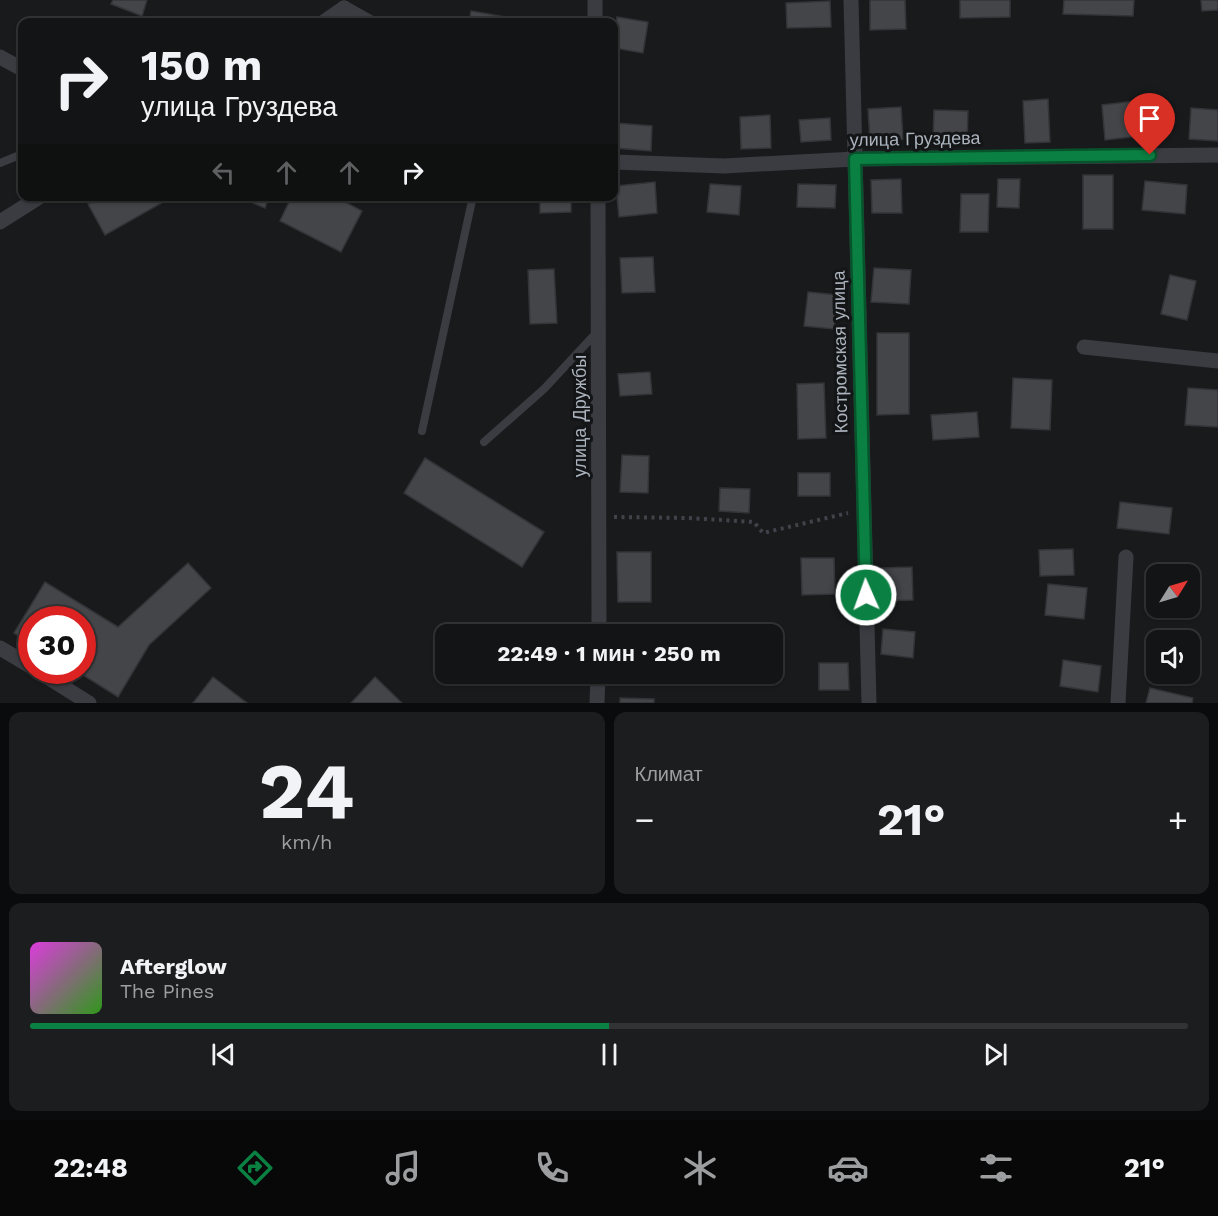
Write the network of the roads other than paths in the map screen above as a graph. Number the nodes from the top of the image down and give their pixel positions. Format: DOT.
graph roads {
  1 [pos="595,0"];
  2 [pos="851,0"];
  3 [pos="345,4"];
  4 [pos="329,18"];
  5 [pos="364,18"];
  6 [pos="595,18"];
  7 [pos="0,57"];
  8 [pos="18,67"];
  9 [pos="18,155"];
  10 [pos="1218,155"];
  11 [pos="855,159"];
  12 [pos="618,162"];
  13 [pos="0,163"];
  14 [pos="33,201"];
  15 [pos="472,201"];
  16 [pos="598,201"];
  17 [pos="0,222"];
  18 [pos="599,330"];
  19 [pos="1084,347"];
  20 [pos="1218,360"];
  21 [pos="422,431"];
  22 [pos="484,442"];
  23 [pos="1126,557"];
  24 [pos="599,624"];
  25 [pos="0,648"];
  26 [pos="18,659"];
  27 [pos="58,684"];
  28 [pos="598,684"];
  29 [pos="89,703"];
  30 [pos="597,703"];
  31 [pos="869,703"];
  32 [pos="1118,703"];
  1 -- 6 [label="street"];
  2 -- 11 [label="street, Костромская улица"];
  3 -- 4 [label="street"];
  3 -- 5 [label="street"];
  7 -- 8 [label="street"];
  9 -- 13 [label="lane"];
  10 -- 11 [label="street, улица Груздева"];
  11 -- 12 [label="street, улица Груздева"];
  11 -- 31 [label="street, Костромская улица"];
  14 -- 17 [label="street"];
  15 -- 21 [label="lane"];
  16 -- 18 [label="street, улица Дружбы"];
  18 -- 22 [label="lane"];
  18 -- 24 [label="street, улица Дружбы"];
  19 -- 20 [label="street"];
  23 -- 32 [label="street"];
  25 -- 26 [label="street"];
  27 -- 29 [label="street"];
  28 -- 30 [label="street"];
}
